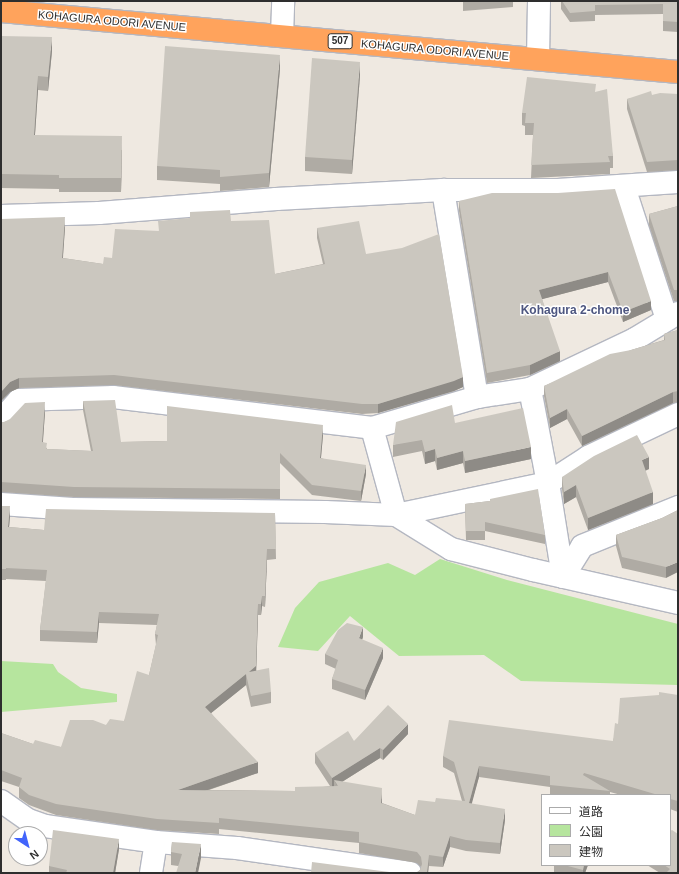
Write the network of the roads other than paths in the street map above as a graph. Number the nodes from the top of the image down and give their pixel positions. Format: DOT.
graph roads {
  1 [pos="283,1"];
  2 [pos="539,1"];
  3 [pos="1,11"];
  4 [pos="282,36"];
  5 [pos="538,59"];
  6 [pos="678,72"];
  7 [pos="678,182"];
  8 [pos="624,187"];
  9 [pos="442,190"];
  10 [pos="1,216"];
  11 [pos="673,316"];
  12 [pos="530,389"];
  13 [pos="477,397"];
  14 [pos="678,414"];
  15 [pos="1,420"];
  16 [pos="372,428"];
  17 [pos="548,483"];
  18 [pos="1,504"];
  19 [pos="678,507"];
  20 [pos="396,515"];
  21 [pos="563,577"];
  22 [pos="678,603"];
  23 [pos="1,801"];
  24 [pos="156,842"];
  25 [pos="152,873"];
  26 [pos="410,873"];
  1 -- 4 [label="street"];
  2 -- 5 [label="street"];
  3 -- 4 [label="highway, KOHAGURA ODORI AVENUE / 507"];
  4 -- 5 [label="highway, KOHAGURA ODORI AVENUE / 507"];
  5 -- 6 [label="highway, KOHAGURA ODORI AVENUE / 507"];
  7 -- 8 [label="street"];
  8 -- 9 [label="street"];
  8 -- 11 [label="street"];
  9 -- 10 [label="street"];
  9 -- 13 [label="street"];
  11 -- 12 [label="street"];
  12 -- 13 [label="street"];
  12 -- 17 [label="street"];
  13 -- 16 [label="street"];
  14 -- 17 [label="street"];
  15 -- 16 [label="street"];
  16 -- 20 [label="street"];
  17 -- 20 [label="street"];
  17 -- 21 [label="street"];
  18 -- 20 [label="street"];
  19 -- 21 [label="street"];
  20 -- 21 [label="street"];
  21 -- 22 [label="street"];
  23 -- 24 [label="street"];
  24 -- 25 [label="street"];
  24 -- 26 [label="street"];
}
